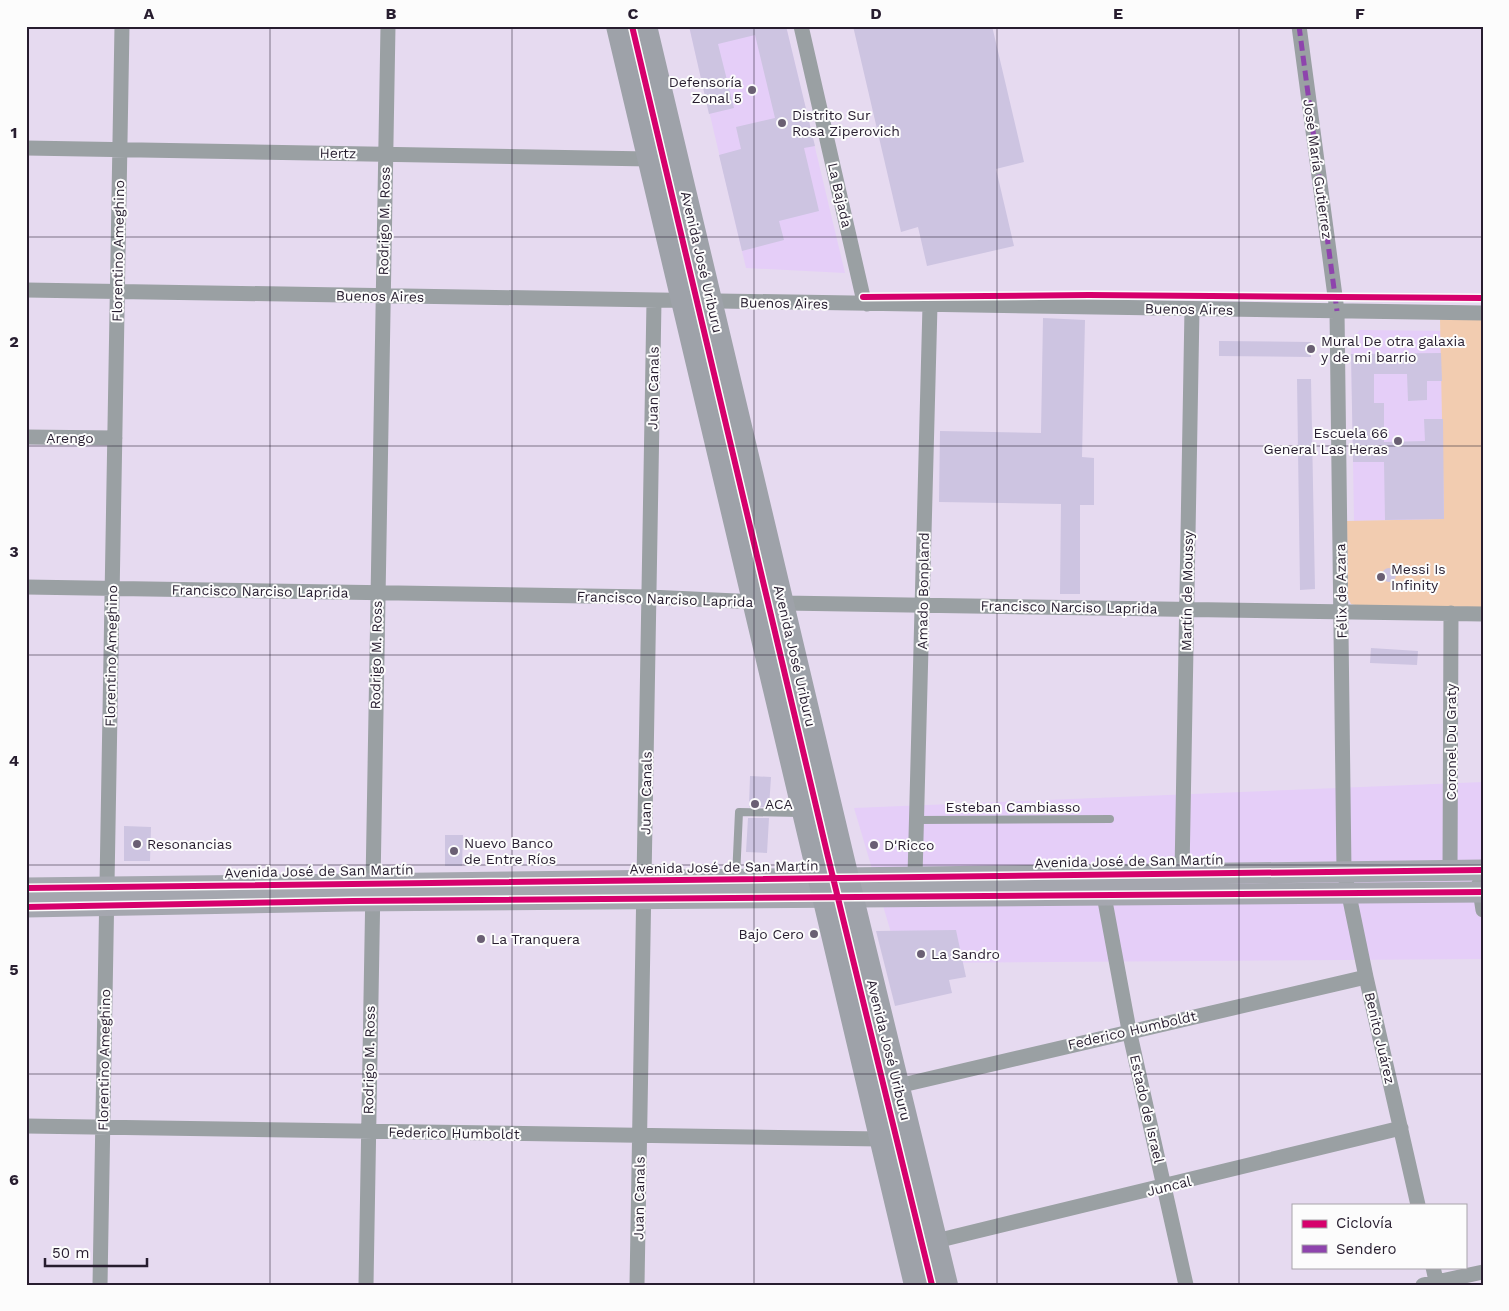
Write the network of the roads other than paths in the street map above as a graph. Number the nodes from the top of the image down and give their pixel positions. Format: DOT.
graph roads {
  1 [pos="122,26"];
  2 [pos="388,26"];
  3 [pos="618,26"];
  4 [pos="646,26"];
  5 [pos="801,26"];
  6 [pos="1299,26"];
  7 [pos="26,148"];
  8 [pos="120,150"];
  9 [pos="385,154"];
  10 [pos="650,160"];
  11 [pos="26,290"];
  12 [pos="117,292"];
  13 [pos="383,296"];
  14 [pos="654,301"];
  15 [pos="684,302"];
  16 [pos="711,302"];
  17 [pos="867,304"];
  18 [pos="930,305"];
  19 [pos="1192,309"];
  20 [pos="1337,311"];
  21 [pos="1483,313"];
  22 [pos="26,438"];
  23 [pos="115,438"];
  24 [pos="26,587"];
  25 [pos="112,588"];
  26 [pos="377,593"];
  27 [pos="649,598"];
  28 [pos="753,601"];
  29 [pos="783,603"];
  30 [pos="922,605"];
  31 [pos="1187,609"];
  32 [pos="1341,612"];
  33 [pos="1451,614"];
  34 [pos="1483,614"];
  35 [pos="803,813"];
  36 [pos="1110,819"];
  37 [pos="917,820"];
  38 [pos="1450,870"];
  39 [pos="1482,870"];
  40 [pos="1344,871"];
  41 [pos="1182,873"];
  42 [pos="1100,874"];
  43 [pos="915,876"];
  44 [pos="736,879"];
  45 [pos="26,888"];
  46 [pos="821,888"];
  47 [pos="849,888"];
  48 [pos="644,890"];
  49 [pos="372,892"];
  50 [pos="1348,893"];
  51 [pos="107,896"];
  52 [pos="1104,896"];
  53 [pos="1481,898"];
  54 [pos="26,908"];
  55 [pos="1366,977"];
  56 [pos="1129,1030"];
  57 [pos="898,1086"];
  58 [pos="26,1126"];
  59 [pos="103,1127"];
  60 [pos="1401,1128"];
  61 [pos="368,1132"];
  62 [pos="640,1137"];
  63 [pos="881,1139"];
  64 [pos="1165,1187"];
  65 [pos="1418,1204"];
  66 [pos="906,1241"];
  67 [pos="936,1241"];
  68 [pos="1483,1272"];
  69 [pos="1432,1280"];
  70 [pos="100,1285"];
  71 [pos="366,1285"];
  72 [pos="637,1285"];
  73 [pos="906,1285"];
  74 [pos="916,1285"];
  75 [pos="946,1285"];
  76 [pos="1186,1285"];
  1 -- 8 [label="street, Florentino Ameghino"];
  2 -- 9 [label="street, Rodrigo M. Ross"];
  3 -- 10 [label="main road, Avenida José Uriburu"];
  4 -- 16 [label="main road, Avenida José Uriburu"];
  5 -- 17 [label="street, La Bajada"];
  6 -- 20 [label="street, José María Gutierrez"];
  7 -- 8 [label="street, Hertz"];
  8 -- 9 [label="street, Hertz"];
  8 -- 12 [label="street, Florentino Ameghino"];
  9 -- 10 [label="street, Hertz"];
  9 -- 13 [label="street, Rodrigo M. Ross"];
  10 -- 15 [label="main road, Avenida José Uriburu"];
  11 -- 12 [label="street, Buenos Aires"];
  12 -- 13 [label="street, Buenos Aires"];
  12 -- 23 [label="street, Florentino Ameghino"];
  13 -- 14 [label="street, Buenos Aires"];
  13 -- 26 [label="street, Rodrigo M. Ross"];
  14 -- 15 [label="street, Buenos Aires"];
  14 -- 27 [label="street, Juan Canals"];
  15 -- 16 [label="street, Buenos Aires"];
  15 -- 28 [label="main road, Avenida José Uriburu"];
  16 -- 17 [label="street, Buenos Aires"];
  16 -- 29 [label="main road, Avenida José Uriburu"];
  17 -- 18 [label="street, Buenos Aires"];
  18 -- 19 [label="street, Buenos Aires"];
  18 -- 30 [label="street, Amado Bonpland"];
  19 -- 20 [label="street, Buenos Aires"];
  19 -- 31 [label="street, Martín de Moussy"];
  20 -- 21 [label="street, Buenos Aires"];
  20 -- 32 [label="street, Félix de Azara"];
  22 -- 23 [label="street, Arengo"];
  23 -- 25 [label="street, Florentino Ameghino"];
  24 -- 25 [label="street, Francisco Narciso Laprida"];
  25 -- 26 [label="street, Francisco Narciso Laprida"];
  25 -- 51 [label="street, Florentino Ameghino"];
  26 -- 27 [label="street, Francisco Narciso Laprida"];
  26 -- 49 [label="street, Rodrigo M. Ross"];
  27 -- 28 [label="street, Francisco Narciso Laprida"];
  27 -- 48 [label="street, Juan Canals"];
  28 -- 29 [label="street, Francisco Narciso Laprida"];
  28 -- 35 [label="main road, Avenida José Uriburu"];
  29 -- 30 [label="street, Francisco Narciso Laprida"];
  29 -- 47 [label="main road, Avenida José Uriburu"];
  30 -- 31 [label="street, Francisco Narciso Laprida"];
  30 -- 37 [label="street, Amado Bonpland"];
  31 -- 32 [label="street, Francisco Narciso Laprida"];
  31 -- 41 [label="street, Martín de Moussy"];
  32 -- 33 [label="street, Francisco Narciso Laprida"];
  32 -- 40 [label="street, Félix de Azara"];
  33 -- 34 [label="street, Francisco Narciso Laprida"];
  33 -- 38 [label="street, Coronel Du Graty"];
  35 -- 44 [label="lane"];
  35 -- 46 [label="main road, Avenida José Uriburu"];
  36 -- 37 [label="lane, Esteban Cambiasso"];
  37 -- 43 [label="street, Amado Bonpland"];
  38 -- 39 [label="main road, Avenida José de San Martín"];
  38 -- 40 [label="main road, Avenida José de San Martín"];
  39 -- 53 [label="street"];
  40 -- 41 [label="main road, Avenida José de San Martín"];
  40 -- 50 [label="street, Benito Juárez"];
  41 -- 42 [label="main road, Avenida José de San Martín"];
  42 -- 43 [label="main road, Avenida José de San Martín"];
  42 -- 52 [label="street, Estado de Israel"];
  43 -- 47 [label="main road, Avenida José de San Martín"];
  44 -- 46 [label="main road, Avenida José de San Martín"];
  44 -- 48 [label="main road, Avenida José de San Martín"];
  45 -- 51 [label="main road, Avenida José de San Martín"];
  46 -- 47 [label="main road, Avenida José de San Martín"];
  46 -- 48 [label="main road, Avenida José de San Martín"];
  46 -- 63 [label="main road, Avenida José Uriburu"];
  47 -- 52 [label="main road, Avenida José de San Martín"];
  47 -- 57 [label="main road, Avenida José Uriburu"];
  48 -- 49 [label="main road, Avenida José de San Martín"];
  48 -- 62 [label="street, Juan Canals"];
  49 -- 51 [label="main road, Avenida José de San Martín"];
  49 -- 61 [label="street, Rodrigo M. Ross"];
  50 -- 52 [label="main road, Avenida José de San Martín"];
  50 -- 53 [label="main road, Avenida José de San Martín"];
  50 -- 55 [label="street, Benito Juárez"];
  51 -- 54 [label="main road, Avenida José de San Martín"];
  51 -- 59 [label="street, Florentino Ameghino"];
  52 -- 56 [label="street, Estado de Israel"];
  55 -- 56 [label="street, Federico Humboldt"];
  55 -- 60 [label="street, Benito Juárez"];
  56 -- 57 [label="street, Federico Humboldt"];
  56 -- 64 [label="street, Estado de Israel"];
  57 -- 67 [label="main road, Avenida José Uriburu"];
  58 -- 59 [label="street, Federico Humboldt"];
  59 -- 61 [label="street, Federico Humboldt"];
  59 -- 70 [label="street, Florentino Ameghino"];
  60 -- 64 [label="street, Juncal"];
  60 -- 65 [label="street, Benito Juárez"];
  61 -- 62 [label="street, Federico Humboldt"];
  61 -- 71 [label="street, Rodrigo M. Ross"];
  62 -- 63 [label="street, Federico Humboldt"];
  62 -- 72 [label="street, Juan Canals"];
  63 -- 66 [label="main road, Avenida José Uriburu"];
  64 -- 67 [label="street, Juncal"];
  64 -- 76 [label="street, Estado de Israel"];
  66 -- 73 [label="street"];
  66 -- 74 [label="main road, Avenida José Uriburu"];
  67 -- 75 [label="main road, Avenida José Uriburu"];
  68 -- 69 [label="street"];
}
